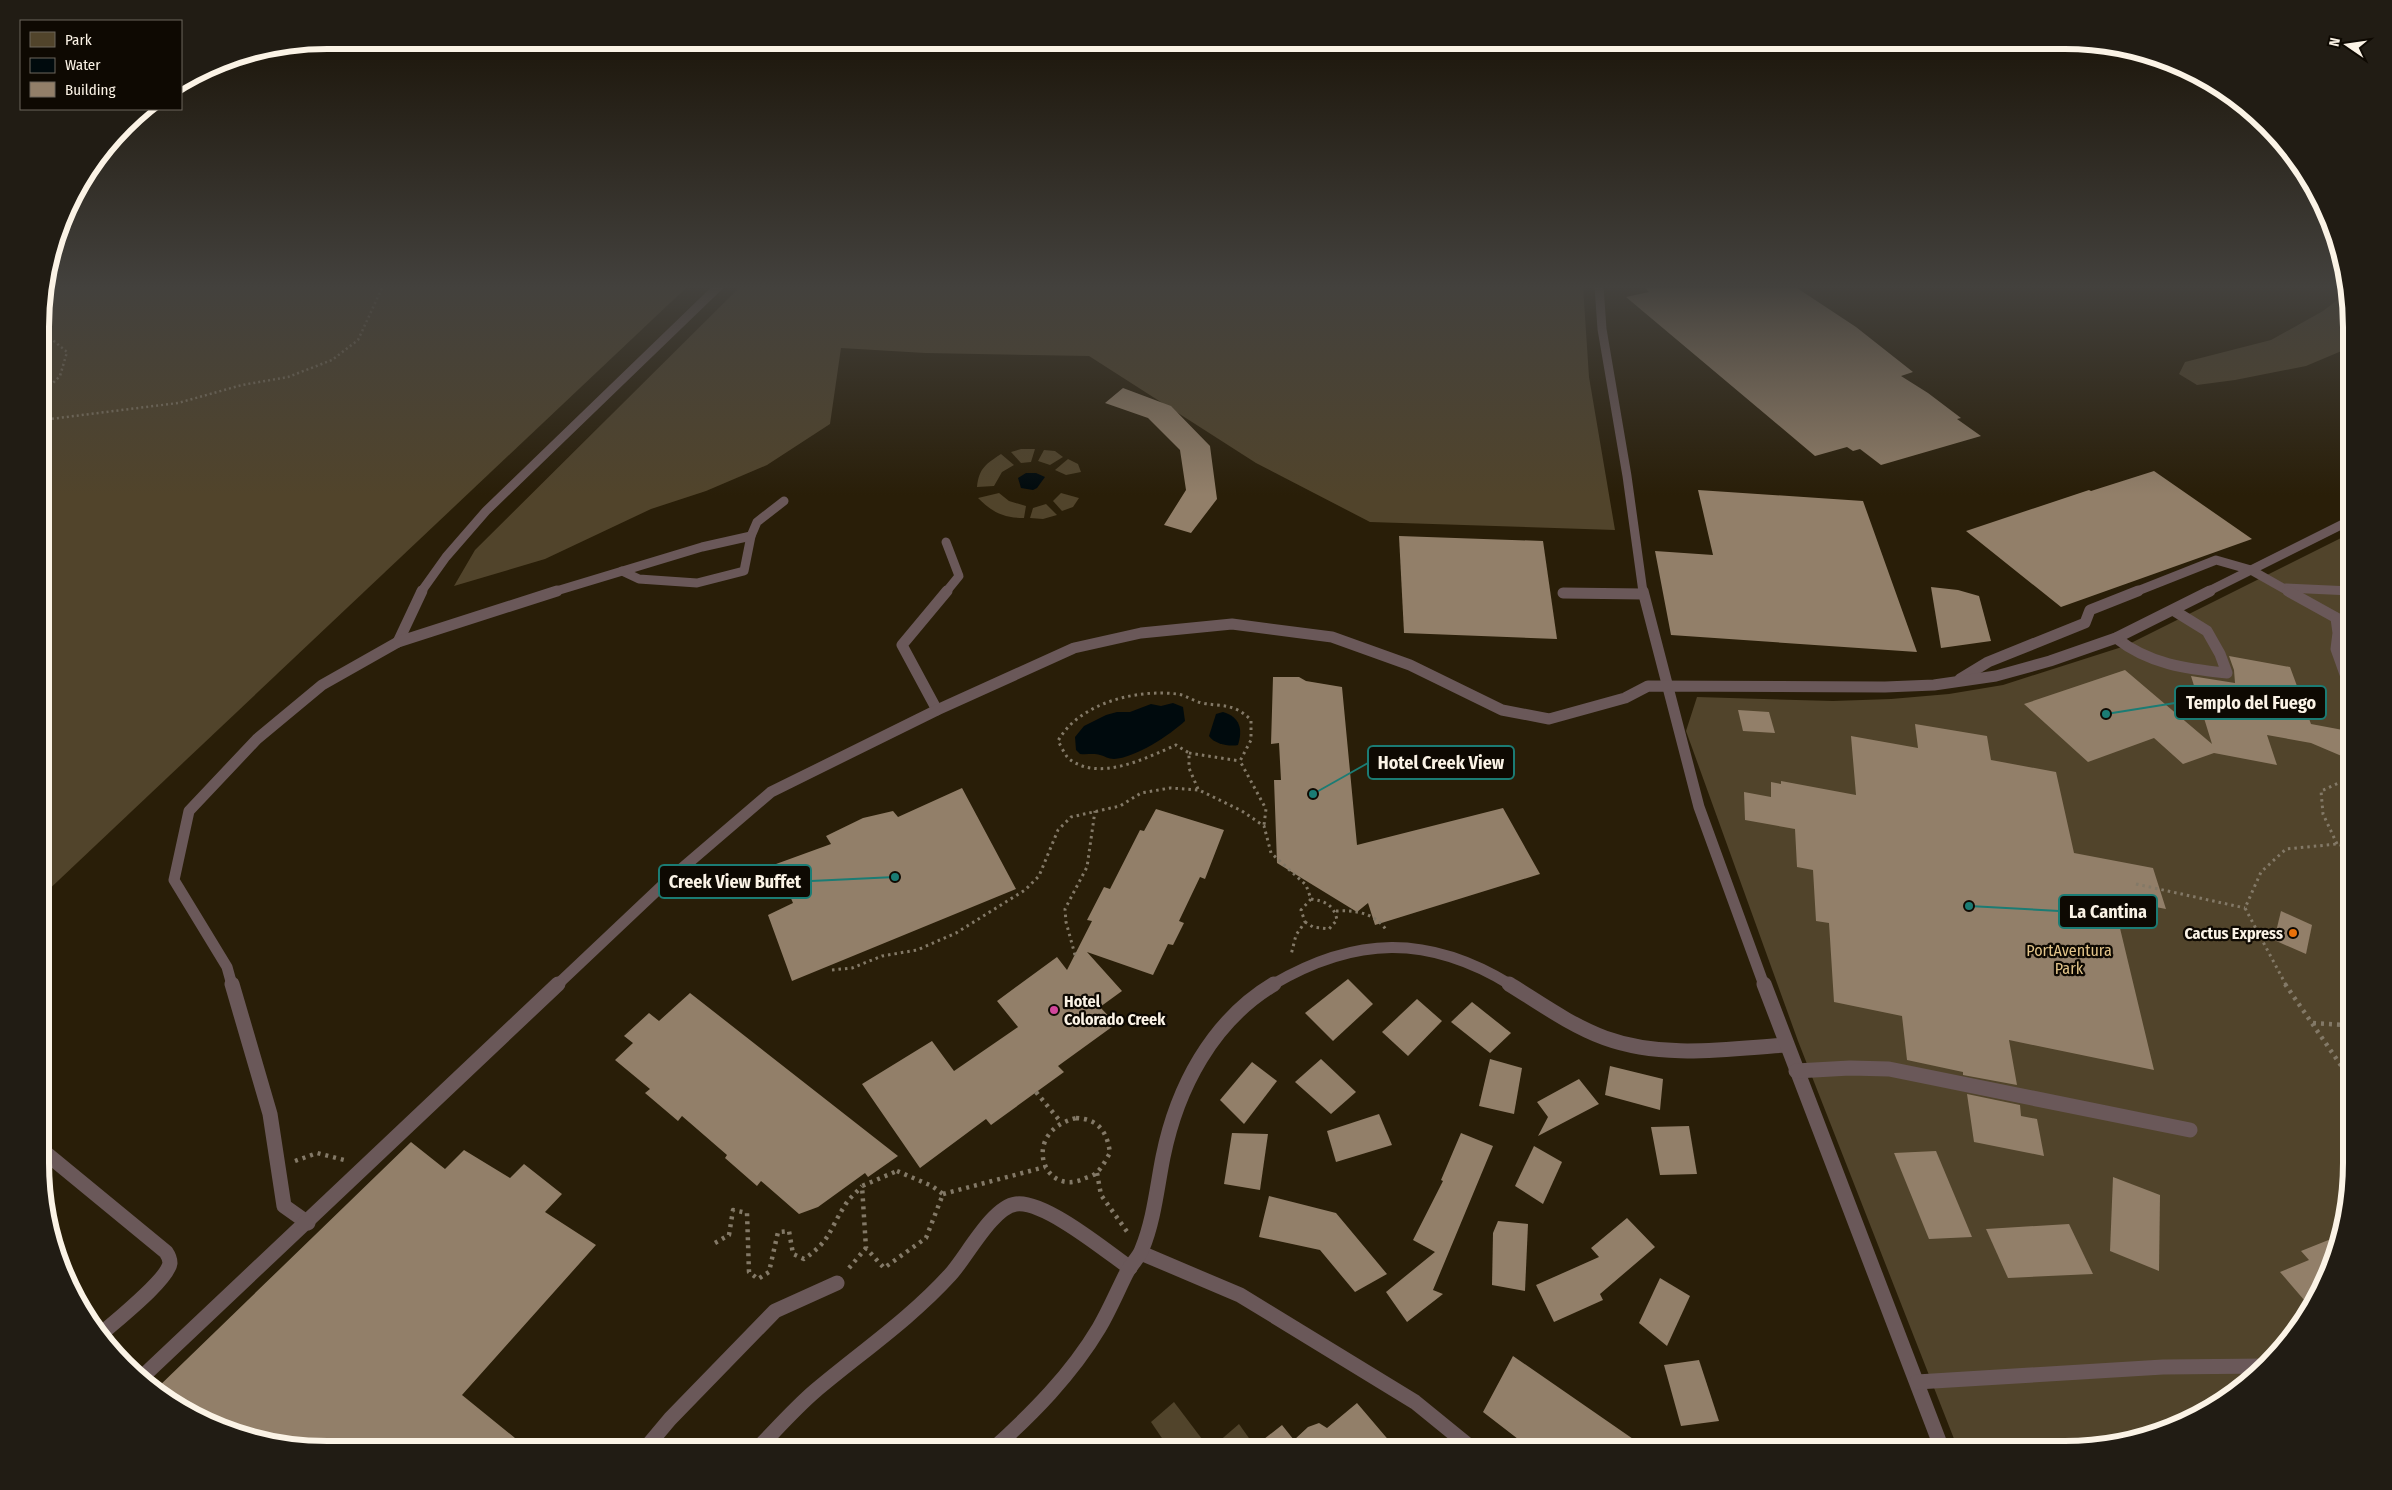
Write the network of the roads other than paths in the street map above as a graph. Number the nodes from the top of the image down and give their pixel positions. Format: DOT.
graph roads {
  1 [pos="647,356"];
  2 [pos="1606,356"];
  3 [pos="784,501"];
  4 [pos="2343,524"];
  5 [pos="751,536"];
  6 [pos="946,542"];
  7 [pos="2251,570"];
  8 [pos="622,571"];
  9 [pos="2282,587"];
  10 [pos="2343,591"];
  11 [pos="1563,593"];
  12 [pos="1643,594"];
  13 [pos="2173,610"];
  14 [pos="2336,618"];
  15 [pos="2343,622"];
  16 [pos="2116,638"];
  17 [pos="398,642"];
  18 [pos="2343,669"];
  19 [pos="1955,682"];
  20 [pos="1666,685"];
  21 [pos="937,710"];
  22 [pos="1786,1045"];
  23 [pos="1796,1071"];
  24 [pos="2190,1130"];
  25 [pos="49,1156"];
  26 [pos="308,1223"];
  27 [pos="1140,1253"];
  28 [pos="1130,1268"];
  29 [pos="837,1283"];
  30 [pos="105,1330"];
  31 [pos="2255,1366"];
  32 [pos="146,1374"];
  33 [pos="1917,1382"];
  34 [pos="652,1441"];
  35 [pos="765,1441"];
  36 [pos="1002,1441"];
  37 [pos="1463,1441"];
  38 [pos="1939,1441"];
  1 -- 17 [label="lane"];
  2 -- 12 [label="lane"];
  3 -- 5 [label="lane"];
  4 -- 7 [label="lane"];
  5 -- 8 [label="lane"];
  5 -- 8 [label="lane"];
  6 -- 21 [label="lane"];
  7 -- 9 [label="lane"];
  7 -- 13 [label="lane"];
  7 -- 19 [label="lane"];
  8 -- 17 [label="lane"];
  9 -- 10 [label="lane"];
  9 -- 14 [label="lane"];
  11 -- 12 [label="lane"];
  12 -- 20 [label="lane"];
  13 -- 16 [label="lane"];
  13 -- 16 [label="lane"];
  14 -- 15 [label="lane"];
  14 -- 18 [label="lane"];
  16 -- 19 [label="lane"];
  17 -- 26 [label="lane"];
  19 -- 20 [label="lane"];
  20 -- 21 [label="lane"];
  20 -- 22 [label="lane"];
  21 -- 26 [label="lane"];
  22 -- 23 [label="lane"];
  22 -- 27 [label="lane"];
  23 -- 24 [label="lane"];
  23 -- 33 [label="lane"];
  25 -- 30 [label="lane"];
  26 -- 32 [label="lane"];
  27 -- 28 [label="lane"];
  27 -- 37 [label="lane"];
  28 -- 35 [label="lane"];
  28 -- 36 [label="lane"];
  29 -- 34 [label="lane"];
  31 -- 33 [label="lane"];
  33 -- 38 [label="lane"];
}
